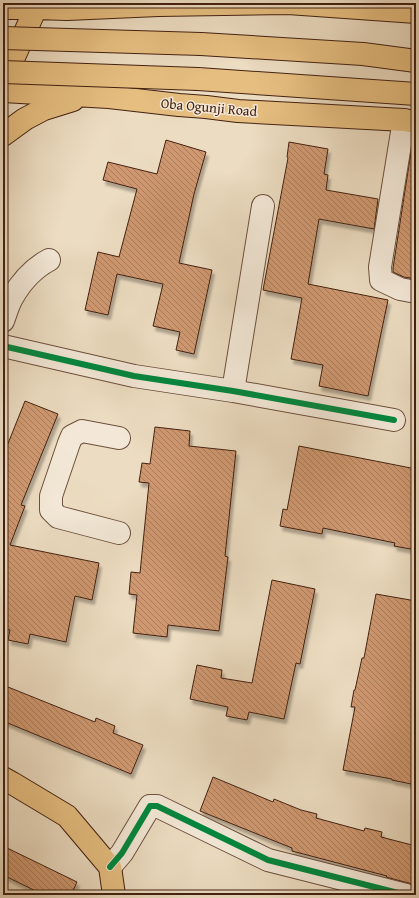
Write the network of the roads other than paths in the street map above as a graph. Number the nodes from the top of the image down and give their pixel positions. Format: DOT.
graph roads {
  1 [pos="219,3"];
  2 [pos="37,5"];
  3 [pos="5,8"];
  4 [pos="416,12"];
  5 [pos="3,38"];
  6 [pos="416,61"];
  7 [pos="3,72"];
  8 [pos="3,82"];
  9 [pos="3,92"];
  10 [pos="416,94"];
  11 [pos="109,97"];
  12 [pos="410,121"];
  13 [pos="3,135"];
  14 [pos="262,206"];
  15 [pos="49,260"];
  16 [pos="416,292"];
  17 [pos="3,321"];
  18 [pos="3,346"];
  19 [pos="233,392"];
  20 [pos="394,420"];
  21 [pos="118,438"];
  22 [pos="119,533"];
  23 [pos="3,778"];
  24 [pos="110,867"];
  25 [pos="114,895"];
  26 [pos="406,895"];
  1 -- 2 [label="main road"];
  1 -- 4 [label="main road"];
  2 -- 3 [label="main road"];
  2 -- 8 [label="main road"];
  5 -- 6 [label="main road, bridge"];
  7 -- 10 [label="main road, bridge"];
  9 -- 11 [label="main road, Oba Ogunji Road"];
  11 -- 12 [label="main road, Oba Ogunji Road"];
  11 -- 13 [label="main road"];
  12 -- 16 [label="street"];
  14 -- 19 [label="street"];
  15 -- 17 [label="street"];
  18 -- 19 [label="street"];
  19 -- 20 [label="street"];
  21 -- 22 [label="street"];
  23 -- 24 [label="main road"];
  24 -- 25 [label="main road"];
  24 -- 26 [label="street"];
}
